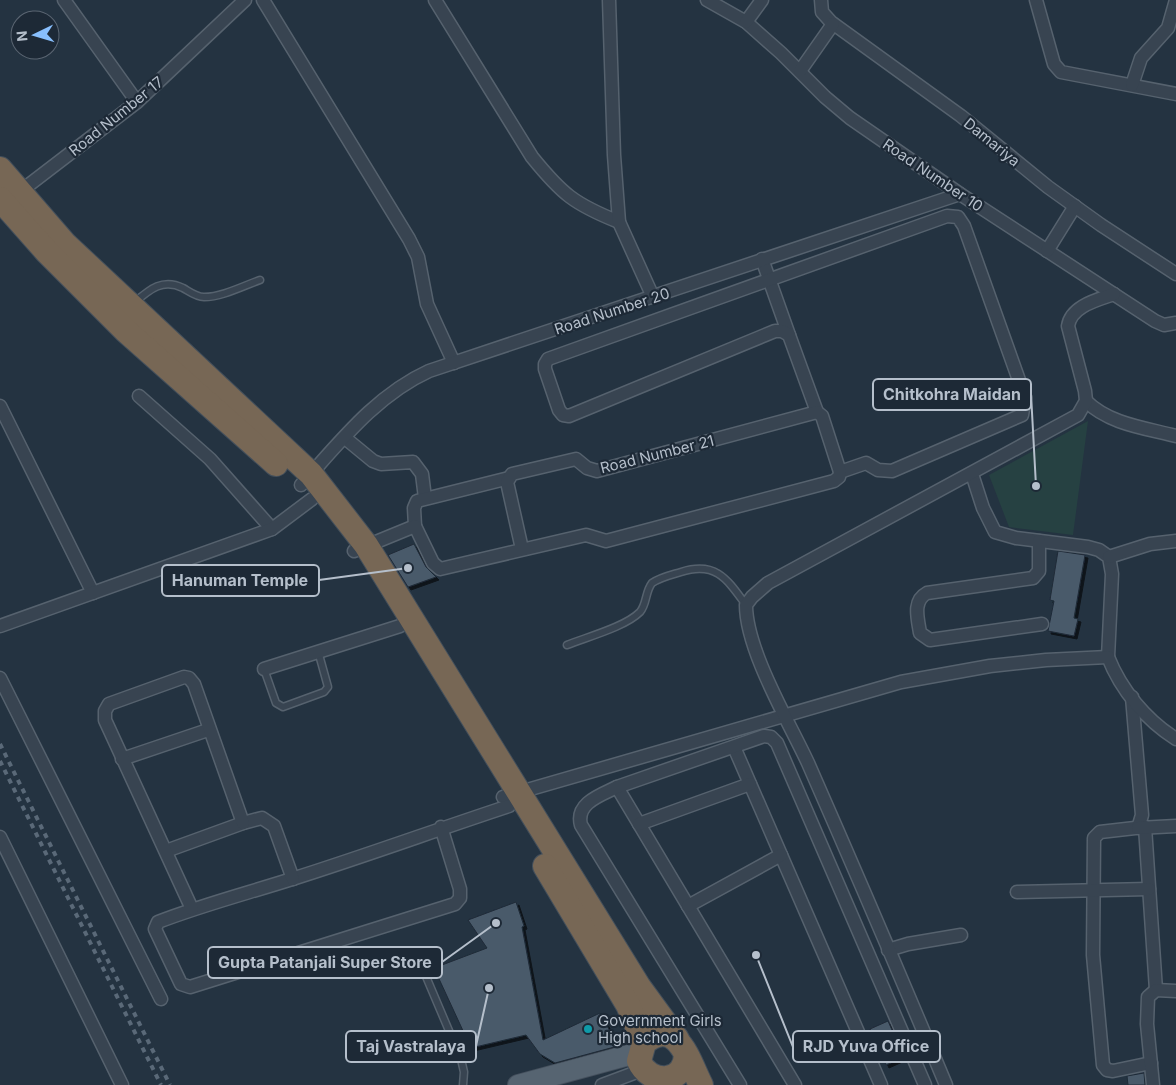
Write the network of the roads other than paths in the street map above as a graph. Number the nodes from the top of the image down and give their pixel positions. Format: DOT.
graph roads {
  1 [pos="64,0"];
  2 [pos="245,0"];
  3 [pos="263,0"];
  4 [pos="435,0"];
  5 [pos="609,0"];
  6 [pos="707,0"];
  7 [pos="762,0"];
  8 [pos="821,0"];
  9 [pos="1036,0"];
  10 [pos="1176,0"];
  11 [pos="746,22"];
  12 [pos="833,24"];
  13 [pos="800,72"];
  14 [pos="1132,84"];
  15 [pos="1176,94"];
  16 [pos="137,102"];
  17 [pos="0,169"];
  18 [pos="960,194"];
  19 [pos="7,198"];
  20 [pos="1075,206"];
  21 [pos="619,222"];
  22 [pos="1047,251"];
  23 [pos="762,259"];
  24 [pos="1176,274"];
  25 [pos="769,279"];
  26 [pos="260,280"];
  27 [pos="1114,294"];
  28 [pos="653,297"];
  29 [pos="130,306"];
  30 [pos="1176,323"];
  31 [pos="789,335"];
  32 [pos="454,363"];
  33 [pos="139,396"];
  34 [pos="1086,401"];
  35 [pos="0,406"];
  36 [pos="819,414"];
  37 [pos="1176,436"];
  38 [pos="345,438"];
  39 [pos="840,472"];
  40 [pos="972,474"];
  41 [pos="508,478"];
  42 [pos="308,486"];
  43 [pos="425,498"];
  44 [pos="415,526"];
  45 [pos="272,529"];
  46 [pos="1039,541"];
  47 [pos="1176,541"];
  48 [pos="360,548"];
  49 [pos="522,549"];
  50 [pos="1108,557"];
  51 [pos="92,593"];
  52 [pos="746,605"];
  53 [pos="1042,624"];
  54 [pos="0,626"];
  55 [pos="400,626"];
  56 [pos="567,644"];
  57 [pos="318,652"];
  58 [pos="1108,657"];
  59 [pos="264,668"];
  60 [pos="0,678"];
  61 [pos="1132,697"];
  62 [pos="785,715"];
  63 [pos="208,730"];
  64 [pos="1176,739"];
  65 [pos="734,747"];
  66 [pos="122,759"];
  67 [pos="750,784"];
  68 [pos="617,788"];
  69 [pos="510,799"];
  70 [pos="243,823"];
  71 [pos="639,824"];
  72 [pos="1176,826"];
  73 [pos="440,827"];
  74 [pos="1140,828"];
  75 [pos="0,838"];
  76 [pos="166,851"];
  77 [pos="781,855"];
  78 [pos="293,879"];
  79 [pos="1093,889"];
  80 [pos="1149,889"];
  81 [pos="1017,892"];
  82 [pos="688,906"];
  83 [pos="192,909"];
  84 [pos="961,935"];
  85 [pos="888,950"];
  86 [pos="419,960"];
  87 [pos="1156,990"];
  88 [pos="1176,990"];
  89 [pos="161,998"];
  90 [pos="681,1047"];
  91 [pos="642,1055"];
  92 [pos="1150,1063"];
  93 [pos="667,1083"];
  94 [pos="122,1085"];
  95 [pos="463,1085"];
  96 [pos="518,1085"];
  97 [pos="602,1085"];
  98 [pos="701,1085"];
  99 [pos="740,1085"];
  100 [pos="796,1085"];
  101 [pos="881,1085"];
  102 [pos="925,1085"];
  103 [pos="946,1085"];
  104 [pos="1153,1085"];
  1 -- 16 [label="street"];
  2 -- 16 [label="street, Road Number 17"];
  3 -- 32 [label="street"];
  4 -- 21 [label="street"];
  5 -- 21 [label="street"];
  6 -- 11 [label="street, Road Number 10"];
  7 -- 11 [label="street"];
  8 -- 12 [label="street, Damariya"];
  9 -- 14 [label="street"];
  10 -- 14 [label="street"];
  11 -- 13 [label="street, Road Number 10"];
  12 -- 13 [label="street"];
  12 -- 20 [label="street, Damariya"];
  13 -- 18 [label="street, Road Number 10"];
  14 -- 15 [label="street"];
  16 -- 19 [label="street, Road Number 17"];
  17 -- 19 [label="highway"];
  18 -- 22 [label="street, Road Number 10"];
  18 -- 23 [label="street, Road Number 20"];
  19 -- 29 [label="highway"];
  19 -- 42 [label="highway"];
  20 -- 22 [label="street"];
  20 -- 24 [label="street, Damariya"];
  21 -- 28 [label="street"];
  22 -- 27 [label="street, Road Number 10"];
  23 -- 25 [label="street"];
  23 -- 28 [label="street, Road Number 20"];
  25 -- 31 [label="street"];
  25 -- 31 [label="street"];
  25 -- 39 [label="street"];
  26 -- 29 [label="lane"];
  27 -- 30 [label="street, Road Number 10"];
  27 -- 34 [label="street"];
  28 -- 32 [label="street, Road Number 20"];
  29 -- 42 [label="highway"];
  31 -- 36 [label="street"];
  32 -- 38 [label="street, Road Number 20"];
  33 -- 45 [label="street"];
  34 -- 37 [label="street"];
  34 -- 40 [label="street"];
  35 -- 51 [label="street"];
  36 -- 39 [label="street"];
  36 -- 41 [label="street, Road Number 21"];
  38 -- 42 [label="street, Road Number 20"];
  38 -- 43 [label="street"];
  39 -- 49 [label="street"];
  40 -- 46 [label="street"];
  40 -- 52 [label="street"];
  41 -- 43 [label="street, Road Number 21"];
  41 -- 49 [label="street"];
  42 -- 45 [label="street, Road Number 20"];
  42 -- 48 [label="highway"];
  43 -- 44 [label="street"];
  44 -- 48 [label="street"];
  44 -- 49 [label="street"];
  45 -- 51 [label="street, Road Number 20"];
  46 -- 50 [label="street"];
  46 -- 53 [label="street"];
  47 -- 50 [label="street"];
  48 -- 55 [label="highway"];
  48 -- 69 [label="highway"];
  50 -- 58 [label="street"];
  51 -- 54 [label="street, Road Number 20"];
  52 -- 56 [label="lane"];
  52 -- 62 [label="street"];
  55 -- 57 [label="street"];
  55 -- 69 [label="highway"];
  57 -- 59 [label="street"];
  57 -- 59 [label="lane"];
  58 -- 61 [label="street"];
  58 -- 62 [label="street"];
  60 -- 89 [label="street"];
  61 -- 64 [label="street"];
  61 -- 74 [label="street"];
  62 -- 69 [label="street"];
  62 -- 85 [label="street"];
  63 -- 66 [label="street"];
  63 -- 66 [label="street"];
  63 -- 70 [label="street"];
  65 -- 67 [label="street"];
  65 -- 68 [label="street"];
  65 -- 102 [label="street"];
  66 -- 76 [label="street"];
  67 -- 71 [label="street"];
  67 -- 77 [label="street"];
  68 -- 71 [label="street"];
  68 -- 99 [label="street"];
  69 -- 73 [label="street"];
  69 -- 90 [label="highway"];
  69 -- 91 [label="highway"];
  70 -- 76 [label="street"];
  70 -- 78 [label="street"];
  71 -- 82 [label="street"];
  72 -- 74 [label="street"];
  73 -- 78 [label="street"];
  73 -- 83 [label="street"];
  74 -- 79 [label="street"];
  74 -- 80 [label="street"];
  75 -- 94 [label="street"];
  76 -- 83 [label="street"];
  77 -- 82 [label="street"];
  77 -- 101 [label="street"];
  78 -- 83 [label="street"];
  79 -- 80 [label="street"];
  79 -- 81 [label="street"];
  79 -- 92 [label="street"];
  80 -- 87 [label="street"];
  82 -- 100 [label="street"];
  84 -- 85 [label="street"];
  85 -- 103 [label="street"];
  86 -- 95 [label="lane"];
  87 -- 88 [label="street"];
  87 -- 92 [label="street"];
  90 -- 91 [label="highway"];
  90 -- 93 [label="highway"];
  90 -- 98 [label="highway"];
  91 -- 93 [label="highway"];
  91 -- 96 [label="main road"];
  91 -- 97 [label="street"];
  92 -- 104 [label="street"];
}
